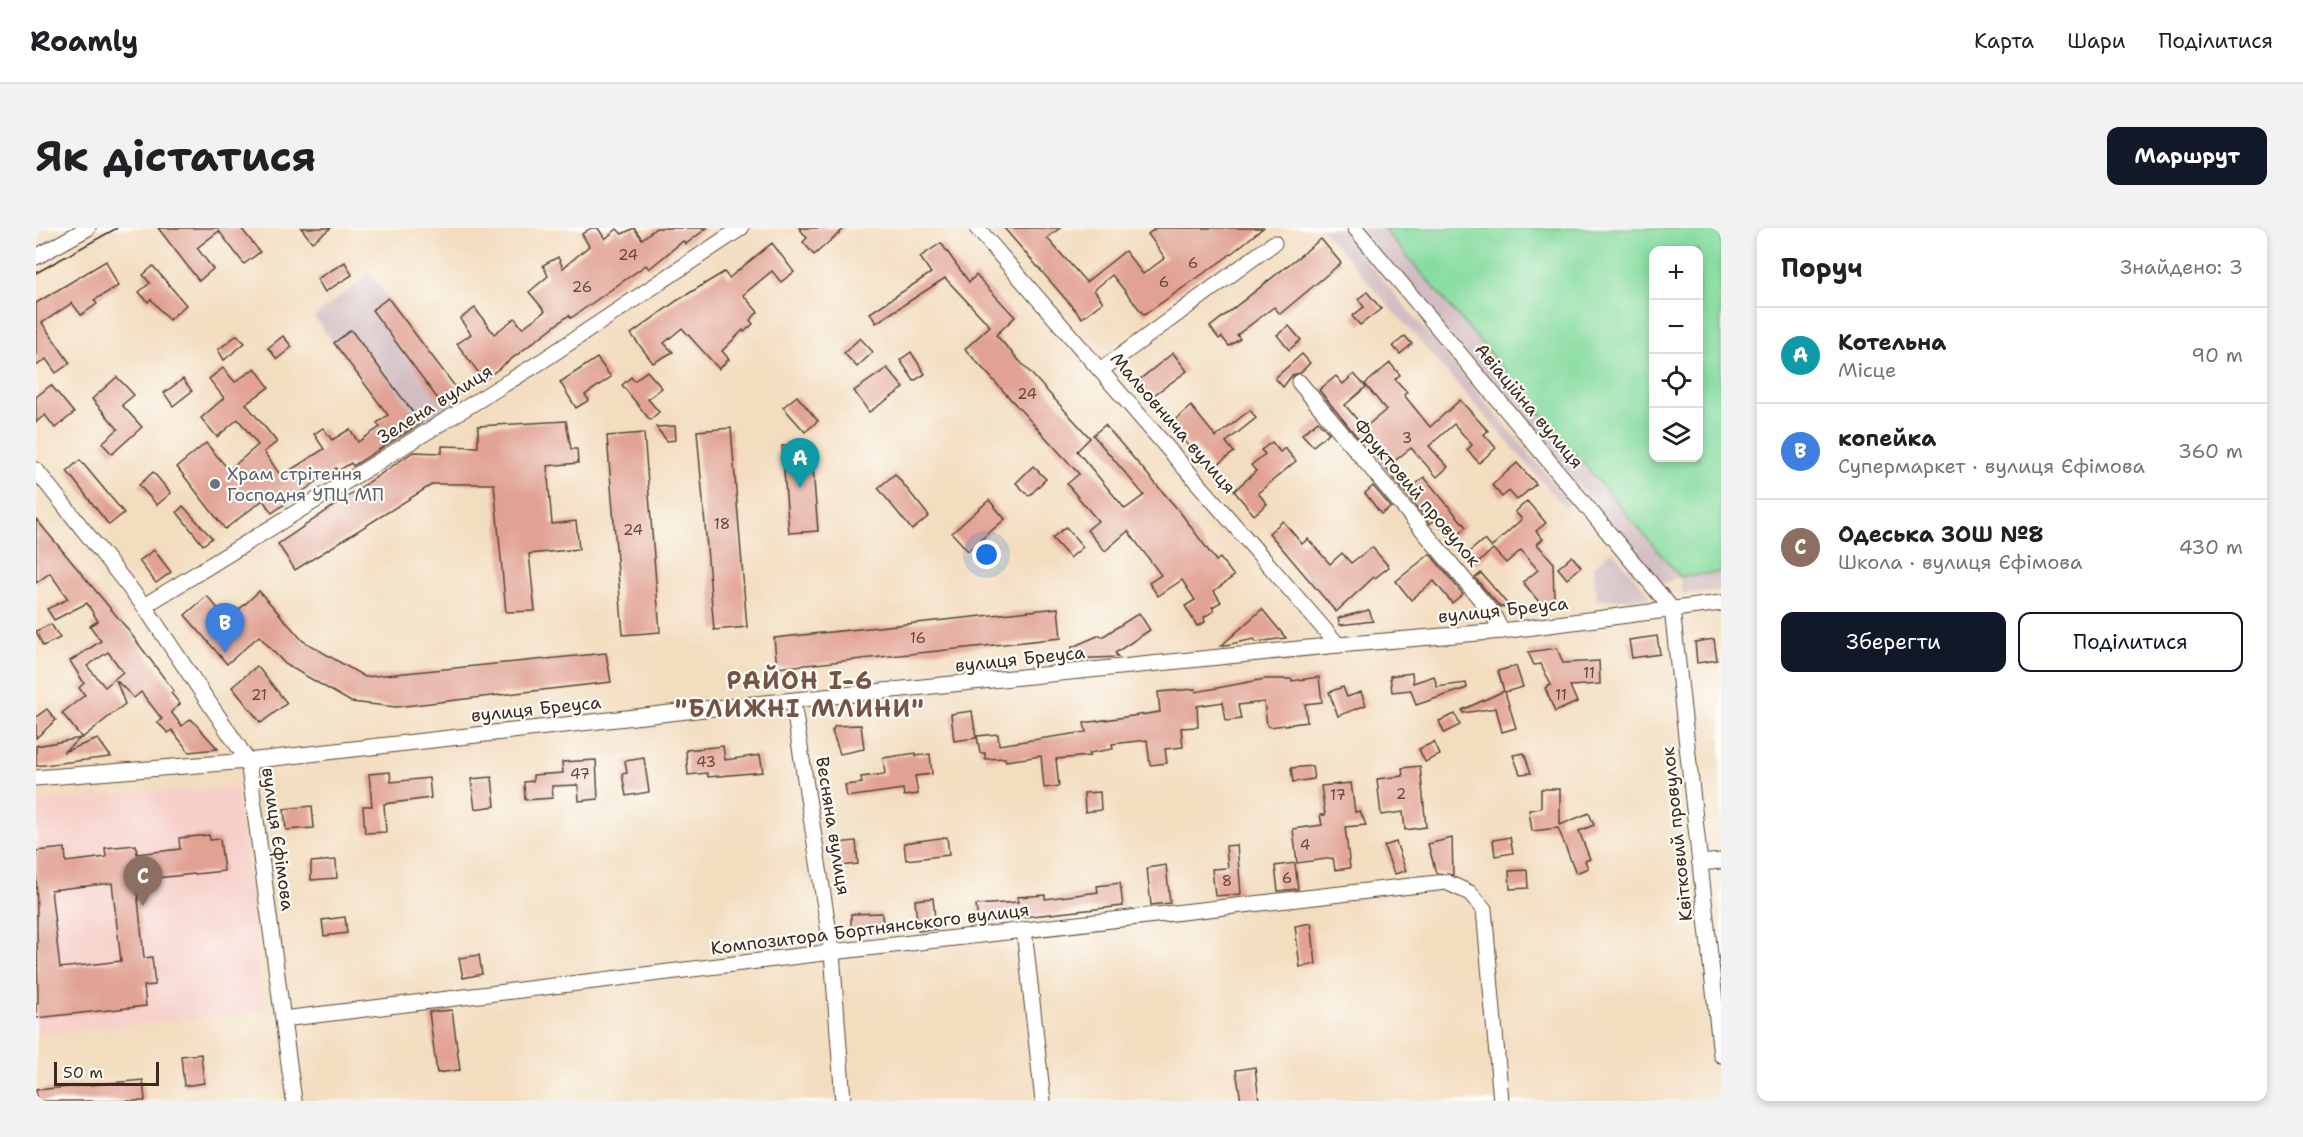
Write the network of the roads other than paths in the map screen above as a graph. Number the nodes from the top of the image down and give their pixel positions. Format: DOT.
graph roads {
  1 [pos="88,228"];
  2 [pos="741,228"];
  3 [pos="977,228"];
  4 [pos="1355,228"];
  5 [pos="1274,243"];
  6 [pos="36,257"];
  7 [pos="1101,370"];
  8 [pos="1299,382"];
  9 [pos="36,470"];
  10 [pos="1721,603"];
  11 [pos="144,606"];
  12 [pos="1672,609"];
  13 [pos="1502,632"];
  14 [pos="1338,645"];
  15 [pos="793,702"];
  16 [pos="248,761"];
  17 [pos="36,778"];
  18 [pos="1721,861"];
  19 [pos="1700,863"];
  20 [pos="1024,930"];
  21 [pos="832,952"];
  22 [pos="283,1019"];
  23 [pos="1721,1055"];
  24 [pos="294,1101"];
  25 [pos="843,1101"];
  26 [pos="1043,1101"];
  27 [pos="1501,1101"];
  1 -- 6 [label="street"];
  2 -- 11 [label="street, Зелена вулиця"];
  3 -- 7 [label="street, Мальовнича вулиця"];
  4 -- 12 [label="street, Авіаційна вулиця"];
  5 -- 7 [label="street"];
  7 -- 14 [label="street, Мальовнича вулиця"];
  8 -- 13 [label="street, Фруктовий провулок"];
  9 -- 11 [label="street, вулиця Єфімова"];
  10 -- 12 [label="street, вулиця Бреуса"];
  11 -- 16 [label="street, вулиця Єфімова"];
  12 -- 13 [label="street, вулиця Бреуса"];
  12 -- 19 [label="street, Квітковий провулок"];
  13 -- 14 [label="street, вулиця Бреуса"];
  14 -- 15 [label="street, вулиця Бреуса"];
  15 -- 16 [label="street, вулиця Бреуса"];
  15 -- 21 [label="street, Весняна вулиця"];
  16 -- 17 [label="street, вулиця Бреуса"];
  16 -- 22 [label="street, вулиця Єфімова"];
  18 -- 19 [label="street"];
  19 -- 23 [label="street, Квітковий провулок"];
  20 -- 21 [label="street, Композитора Бортнянського вулиця"];
  20 -- 26 [label="street"];
  20 -- 27 [label="street, Композитора Бортнянського вулиця"];
  21 -- 22 [label="street, Композитора Бортнянського вулиця"];
  21 -- 25 [label="street, Весняна вулиця"];
  22 -- 24 [label="street, вулиця Єфімова"];
}
